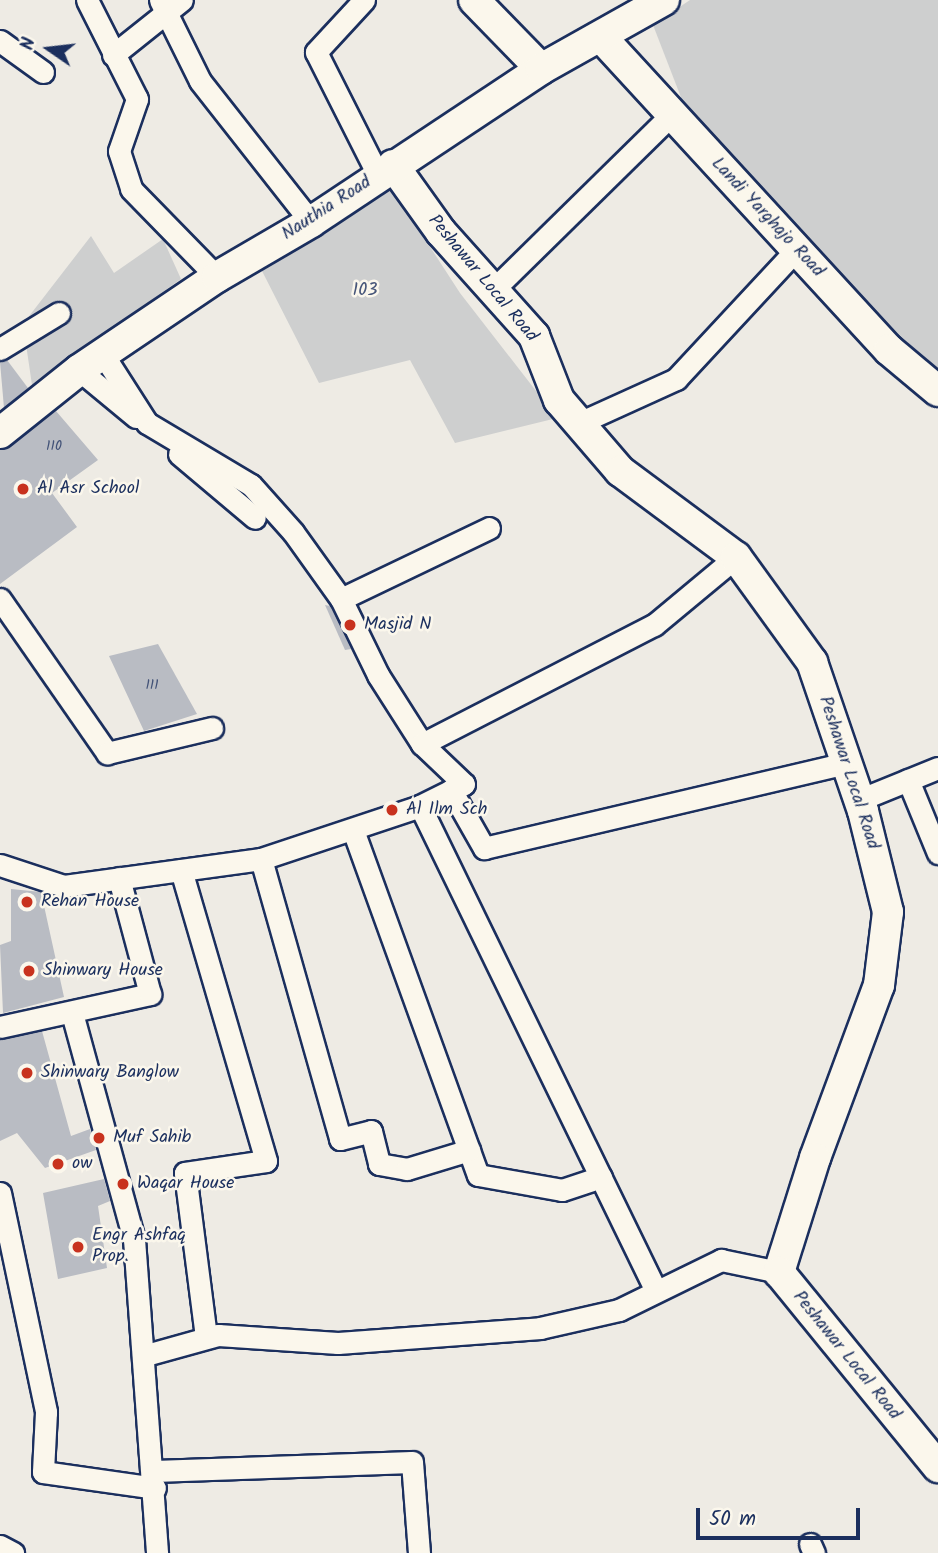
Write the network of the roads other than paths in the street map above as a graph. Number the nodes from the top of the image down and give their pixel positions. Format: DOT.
graph roads {
  1 [pos="87,0"];
  2 [pos="364,0"];
  3 [pos="474,0"];
  4 [pos="664,0"];
  5 [pos="169,4"];
  6 [pos="602,38"];
  7 [pos="0,41"];
  8 [pos="113,55"];
  9 [pos="541,69"];
  10 [pos="43,72"];
  11 [pos="672,114"];
  12 [pos="386,170"];
  13 [pos="311,222"];
  14 [pos="796,250"];
  15 [pos="217,277"];
  16 [pos="492,291"];
  17 [pos="59,313"];
  18 [pos="0,349"];
  19 [pos="91,363"];
  20 [pos="938,391"];
  21 [pos="579,423"];
  22 [pos="0,433"];
  23 [pos="255,518"];
  24 [pos="489,528"];
  25 [pos="736,557"];
  26 [pos="0,599"];
  27 [pos="341,599"];
  28 [pos="212,728"];
  29 [pos="422,744"];
  30 [pos="845,763"];
  31 [pos="938,768"];
  32 [pos="908,780"];
  33 [pos="451,790"];
  34 [pos="859,800"];
  35 [pos="420,806"];
  36 [pos="353,830"];
  37 [pos="938,853"];
  38 [pos="261,859"];
  39 [pos="0,865"];
  40 [pos="181,870"];
  41 [pos="119,878"];
  42 [pos="72,1013"];
  43 [pos="0,1027"];
  44 [pos="469,1150"];
  45 [pos="601,1177"];
  46 [pos="0,1192"];
  47 [pos="779,1272"];
  48 [pos="656,1292"];
  49 [pos="206,1338"];
  50 [pos="146,1355"];
  51 [pos="938,1466"];
  52 [pos="154,1479"];
  53 [pos="0,1546"];
  54 [pos="13,1553"];
  55 [pos="157,1553"];
  56 [pos="419,1553"];
  1 -- 8 [label="street"];
  2 -- 12 [label="street"];
  3 -- 9 [label="street"];
  4 -- 6 [label="street, Nauthia Road"];
  5 -- 8 [label="street"];
  5 -- 13 [label="street"];
  6 -- 9 [label="street, Nauthia Road"];
  6 -- 11 [label="street, Landi Yarghajo Road"];
  7 -- 10 [label="street"];
  8 -- 15 [label="street"];
  9 -- 12 [label="street, Nauthia Road"];
  11 -- 14 [label="street, Landi Yarghajo Road"];
  11 -- 16 [label="street"];
  12 -- 13 [label="street, Nauthia Road"];
  12 -- 16 [label="street, Peshawar Local Road"];
  13 -- 15 [label="street, Nauthia Road"];
  14 -- 20 [label="street, Landi Yarghajo Road"];
  14 -- 21 [label="street"];
  15 -- 19 [label="street, Nauthia Road"];
  16 -- 21 [label="street, Peshawar Local Road"];
  17 -- 18 [label="street"];
  19 -- 22 [label="street, Nauthia Road"];
  19 -- 23 [label="street"];
  19 -- 27 [label="street"];
  21 -- 25 [label="street, Peshawar Local Road"];
  24 -- 27 [label="street"];
  25 -- 29 [label="street"];
  25 -- 30 [label="street, Peshawar Local Road"];
  26 -- 28 [label="street"];
  27 -- 29 [label="street"];
  29 -- 33 [label="street"];
  30 -- 33 [label="street"];
  30 -- 34 [label="street, Peshawar Local Road"];
  31 -- 32 [label="street"];
  32 -- 34 [label="street"];
  32 -- 37 [label="street"];
  33 -- 35 [label="street"];
  34 -- 47 [label="street, Peshawar Local Road"];
  35 -- 36 [label="street"];
  35 -- 45 [label="street"];
  36 -- 38 [label="street"];
  36 -- 44 [label="street"];
  38 -- 40 [label="street"];
  38 -- 44 [label="street"];
  39 -- 41 [label="street"];
  40 -- 41 [label="street"];
  40 -- 49 [label="street"];
  41 -- 42 [label="street"];
  42 -- 43 [label="street"];
  42 -- 50 [label="street"];
  44 -- 45 [label="street"];
  45 -- 48 [label="street"];
  46 -- 52 [label="street"];
  47 -- 48 [label="street"];
  47 -- 51 [label="street, Peshawar Local Road"];
  48 -- 49 [label="street"];
  49 -- 50 [label="street"];
  50 -- 52 [label="street"];
  52 -- 55 [label="street"];
  52 -- 56 [label="street"];
  53 -- 54 [label="street"];
}
